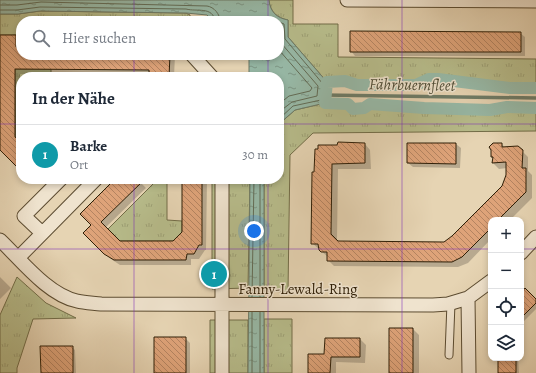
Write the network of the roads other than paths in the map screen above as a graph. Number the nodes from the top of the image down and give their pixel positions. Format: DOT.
graph roads {
  1 [pos="348,0"];
  2 [pos="536,1"];
  3 [pos="196,60"];
  4 [pos="205,72"];
  5 [pos="56,184"];
  6 [pos="91,184"];
  7 [pos="222,184"];
  8 [pos="42,233"];
  9 [pos="536,237"];
  10 [pos="0,240"];
  11 [pos="524,250"];
  12 [pos="18,258"];
  13 [pos="488,283"];
  14 [pos="468,298"];
  15 [pos="451,303"];
  16 [pos="222,305"];
  17 [pos="449,355"];
  18 [pos="222,373"];
  19 [pos="469,373"];
  1 -- 2 [label="street"];
  3 -- 4 [label="street"];
  5 -- 8 [label="street"];
  6 -- 8 [label="street"];
  7 -- 16 [label="street"];
  8 -- 12 [label="street"];
  9 -- 11 [label="street"];
  10 -- 12 [label="street, Fanny-Lewald-Ring"];
  12 -- 16 [label="street, Fanny-Lewald-Ring"];
  13 -- 14 [label="street, Fanny-Lewald-Ring"];
  14 -- 15 [label="street, Fanny-Lewald-Ring"];
  14 -- 19 [label="street"];
  15 -- 16 [label="street, Fanny-Lewald-Ring"];
  15 -- 17 [label="lane"];
  16 -- 18 [label="street"];
}
